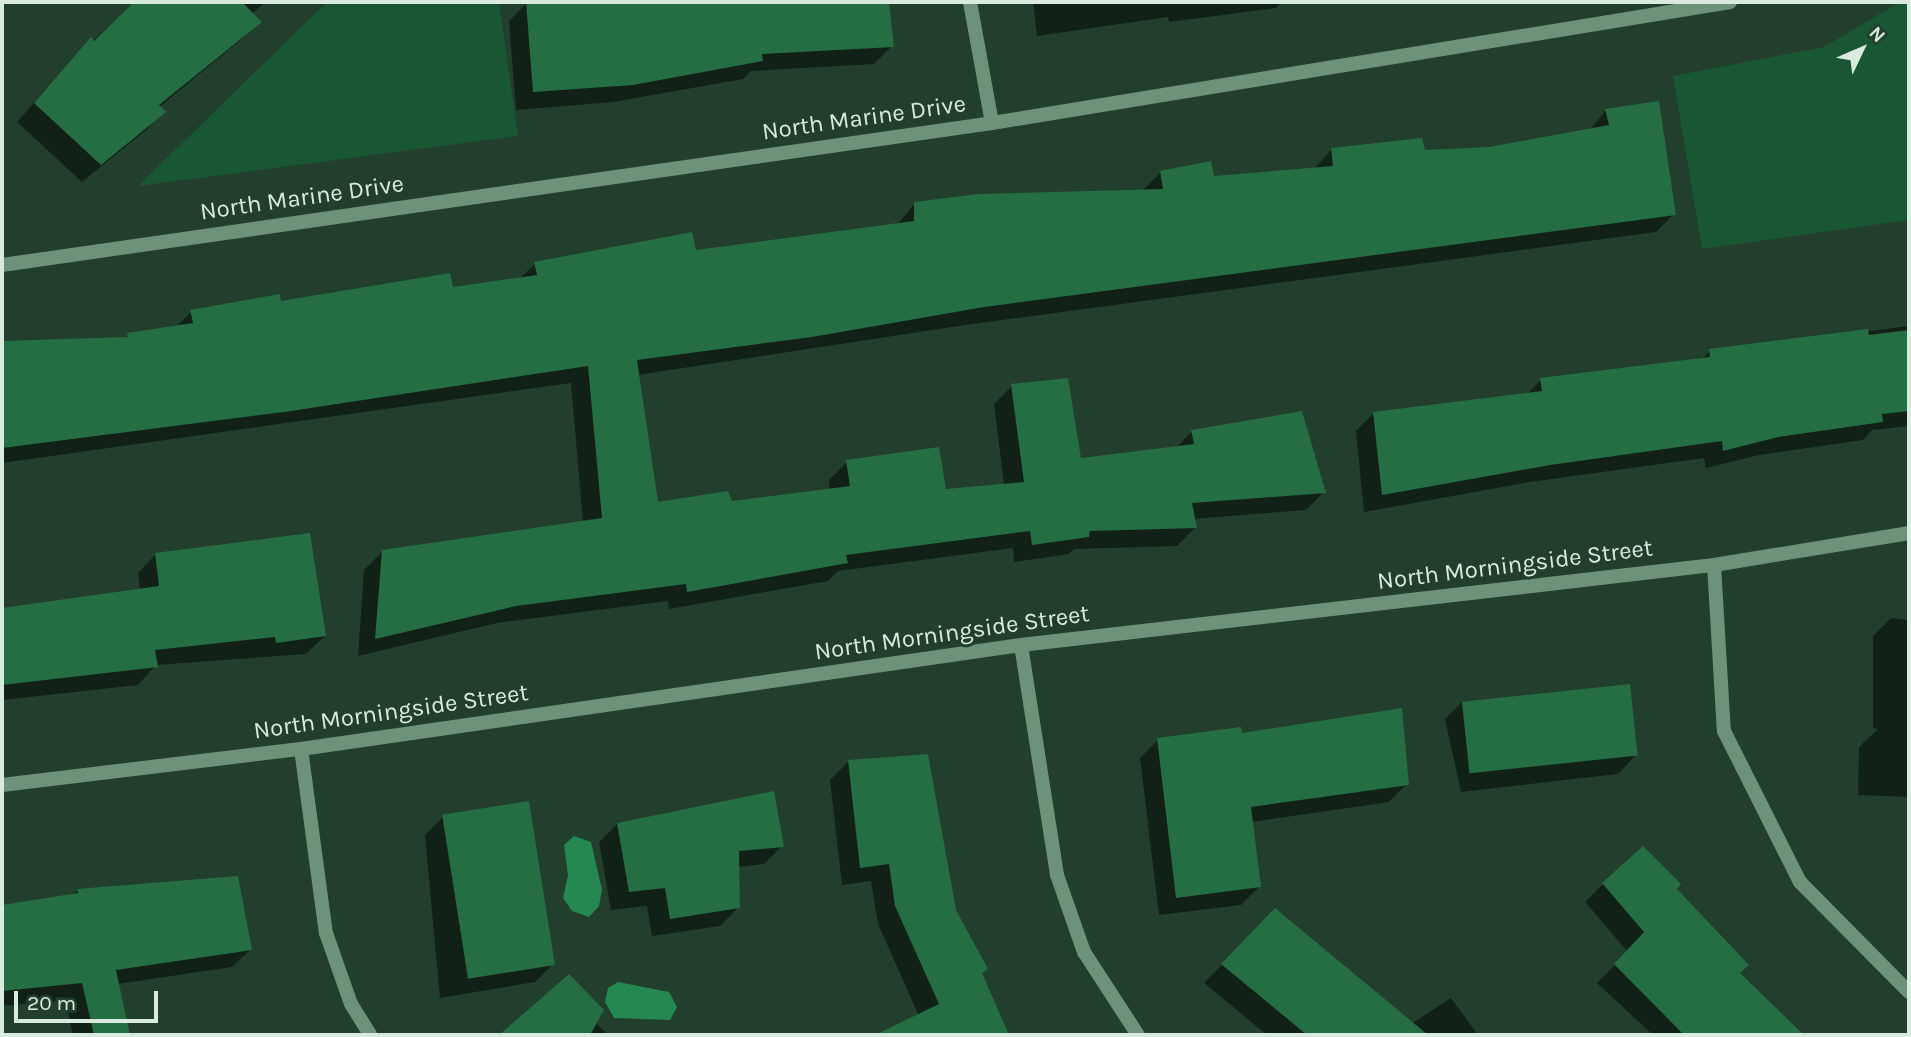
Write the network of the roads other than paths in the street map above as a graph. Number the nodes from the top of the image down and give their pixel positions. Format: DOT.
graph roads {
  1 [pos="970,2"];
  2 [pos="1730,2"];
  3 [pos="992,123"];
  4 [pos="2,265"];
  5 [pos="1909,533"];
  6 [pos="1714,565"];
  7 [pos="1021,645"];
  8 [pos="302,749"];
  9 [pos="2,785"];
  10 [pos="1909,992"];
  11 [pos="370,1035"];
  12 [pos="1138,1035"];
  1 -- 3 [label="street"];
  2 -- 3 [label="street, North Marine Drive"];
  3 -- 4 [label="street, North Marine Drive"];
  5 -- 6 [label="street, North Morningside Street"];
  6 -- 7 [label="street, North Morningside Street"];
  6 -- 10 [label="street"];
  7 -- 8 [label="street, North Morningside Street"];
  7 -- 12 [label="street"];
  8 -- 9 [label="street, North Morningside Street"];
  8 -- 11 [label="street"];
}
